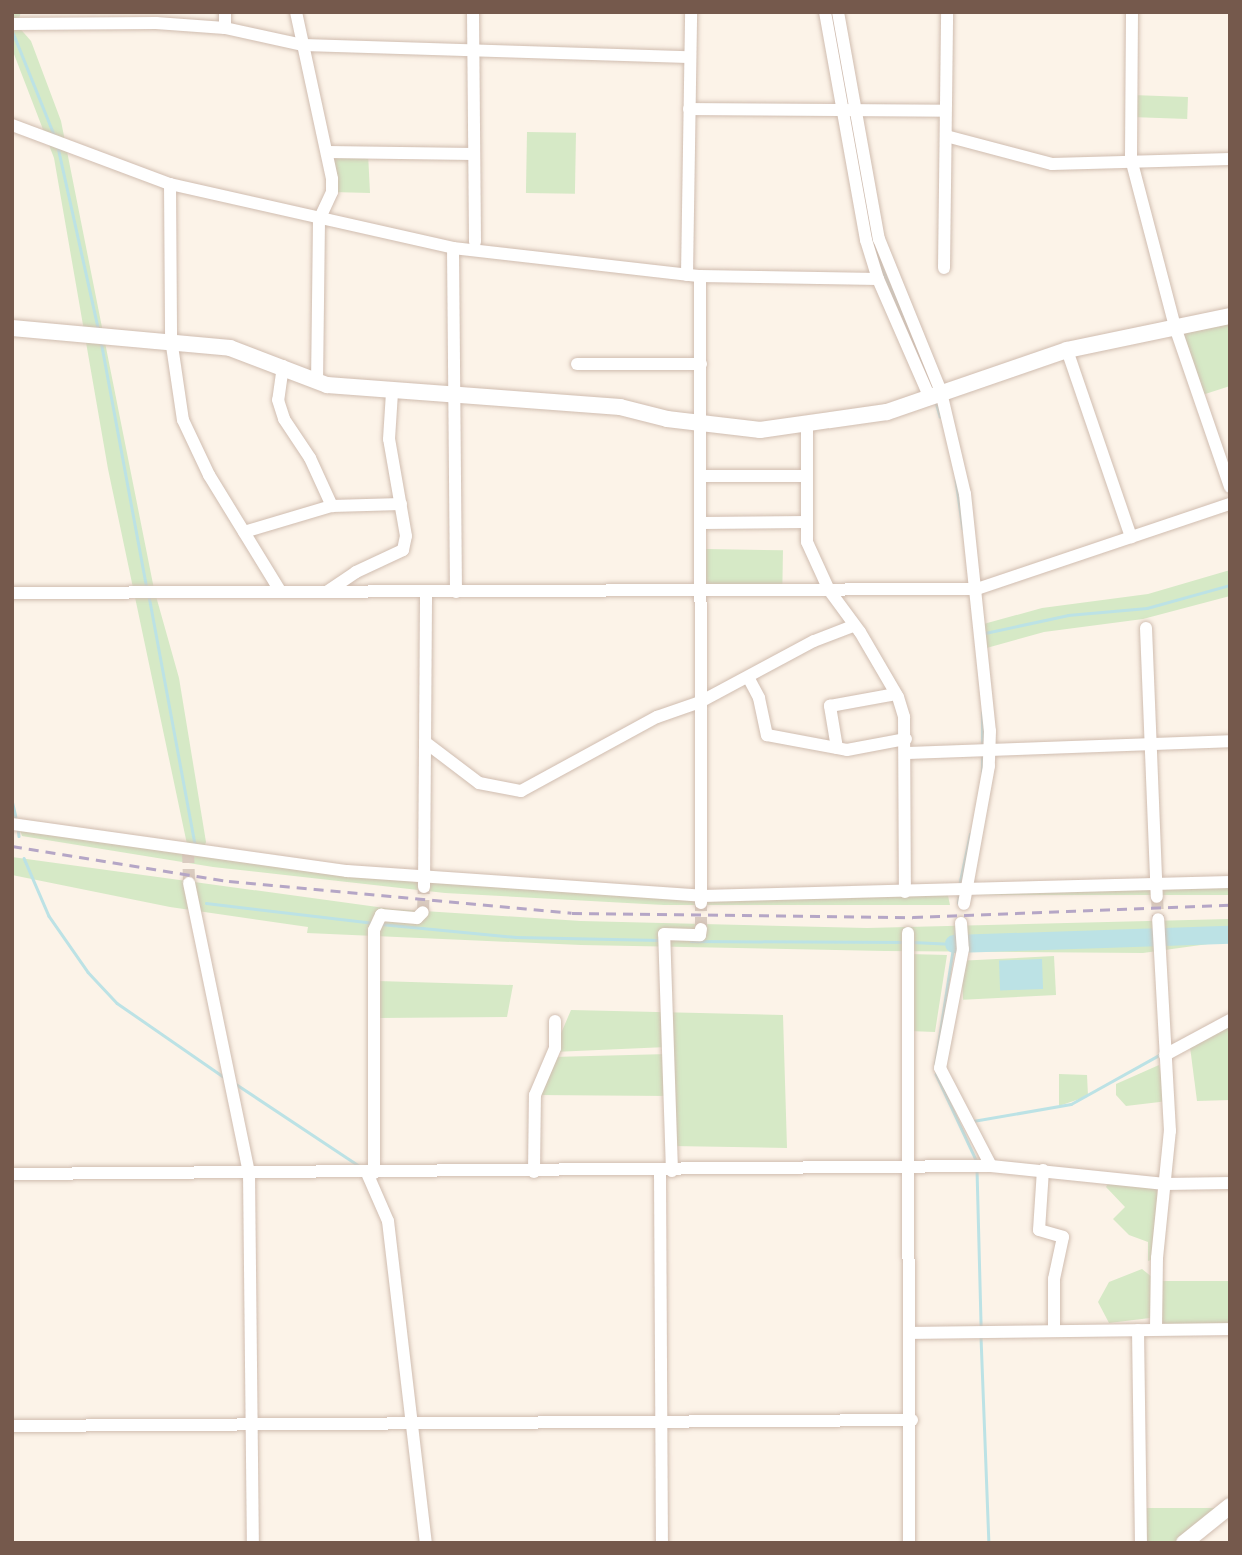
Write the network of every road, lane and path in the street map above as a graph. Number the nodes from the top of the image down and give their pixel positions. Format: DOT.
graph roads {
  1 [pos="225,12"];
  2 [pos="296,12"];
  3 [pos="473,12"];
  4 [pos="691,12"];
  5 [pos="825,12"];
  6 [pos="838,12"];
  7 [pos="947,12"];
  8 [pos="1132,12"];
  9 [pos="94,17"];
  10 [pos="12,24"];
  11 [pos="225,28"];
  12 [pos="302,45"];
  13 [pos="472,50"];
  14 [pos="690,57"];
  15 [pos="689,108"];
  16 [pos="849,110"];
  17 [pos="945,111"];
  18 [pos="12,125"];
  19 [pos="946,136"];
  20 [pos="328,152"];
  21 [pos="473,154"];
  22 [pos="1131,159"];
  23 [pos="1230,159"];
  24 [pos="170,184"];
  25 [pos="319,220"];
  26 [pos="475,242"];
  27 [pos="453,247"];
  28 [pos="944,268"];
  29 [pos="693,276"];
  30 [pos="878,279"];
  31 [pos="1230,316"];
  32 [pos="1175,327"];
  33 [pos="12,328"];
  34 [pos="171,340"];
  35 [pos="1067,350"];
  36 [pos="577,364"];
  37 [pos="701,364"];
  38 [pos="283,366"];
  39 [pos="317,381"];
  40 [pos="392,392"];
  41 [pos="935,394"];
  42 [pos="455,397"];
  43 [pos="703,424"];
  44 [pos="807,426"];
  45 [pos="702,476"];
  46 [pos="807,476"];
  47 [pos="1230,487"];
  48 [pos="401,504"];
  49 [pos="1230,504"];
  50 [pos="332,506"];
  51 [pos="807,522"];
  52 [pos="702,523"];
  53 [pos="244,532"];
  54 [pos="1131,537"];
  55 [pos="976,589"];
  56 [pos="701,590"];
  57 [pos="829,590"];
  58 [pos="280,591"];
  59 [pos="328,592"];
  60 [pos="426,592"];
  61 [pos="456,592"];
  62 [pos="12,593"];
  63 [pos="852,626"];
  64 [pos="1146,628"];
  65 [pos="748,677"];
  66 [pos="896,694"];
  67 [pos="700,702"];
  68 [pos="1230,741"];
  69 [pos="425,742"];
  70 [pos="1151,745"];
  71 [pos="906,746"];
  72 [pos="836,748"];
  73 [pos="990,750"];
  74 [pos="12,824"];
  75 [pos="425,882"];
  76 [pos="1230,882"];
  77 [pos="189,883"];
  78 [pos="1157,891"];
  79 [pos="905,892"];
  80 [pos="965,897"];
  81 [pos="701,900"];
  82 [pos="423,912"];
  83 [pos="1158,919"];
  84 [pos="961,923"];
  85 [pos="701,929"];
  86 [pos="908,933"];
  87 [pos="555,1021"];
  88 [pos="1229,1024"];
  89 [pos="1166,1055"];
  90 [pos="990,1166"];
  91 [pos="908,1169"];
  92 [pos="1043,1170"];
  93 [pos="534,1172"];
  94 [pos="666,1172"];
  95 [pos="249,1173"];
  96 [pos="371,1173"];
  97 [pos="12,1174"];
  98 [pos="1230,1183"];
  99 [pos="1165,1184"];
  100 [pos="1156,1329"];
  101 [pos="1230,1329"];
  102 [pos="1138,1330"];
  103 [pos="1054,1331"];
  104 [pos="911,1334"];
  105 [pos="662,1419"];
  106 [pos="912,1420"];
  107 [pos="412,1421"];
  108 [pos="252,1424"];
  109 [pos="12,1426"];
  110 [pos="1230,1506"];
  111 [pos="253,1543"];
  112 [pos="425,1543"];
  113 [pos="662,1543"];
  114 [pos="909,1543"];
  115 [pos="1141,1543"];
  116 [pos="1184,1543"];
  1 -- 11 [label="street"];
  2 -- 12 [label="street"];
  3 -- 13 [label="street"];
  4 -- 14 [label="street"];
  5 -- 16 [label="street"];
  6 -- 16 [label="street"];
  7 -- 17 [label="street"];
  8 -- 22 [label="street"];
  9 -- 10 [label="street"];
  9 -- 11 [label="street"];
  11 -- 12 [label="street"];
  12 -- 13 [label="street"];
  12 -- 20 [label="street"];
  13 -- 14 [label="street"];
  13 -- 21 [label="street"];
  14 -- 15 [label="street"];
  15 -- 16 [label="street"];
  15 -- 29 [label="street"];
  16 -- 17 [label="street"];
  16 -- 30 [label="street"];
  16 -- 41 [label="street"];
  17 -- 19 [label="street"];
  18 -- 24 [label="street"];
  19 -- 22 [label="street"];
  19 -- 28 [label="street"];
  20 -- 21 [label="street"];
  20 -- 25 [label="street"];
  21 -- 26 [label="street"];
  22 -- 23 [label="street"];
  22 -- 32 [label="street"];
  24 -- 25 [label="street"];
  24 -- 34 [label="street"];
  25 -- 27 [label="street"];
  25 -- 39 [label="street"];
  27 -- 29 [label="street"];
  27 -- 42 [label="street"];
  29 -- 30 [label="street"];
  29 -- 37 [label="street"];
  30 -- 41 [label="street"];
  31 -- 32 [label="street"];
  32 -- 35 [label="street"];
  32 -- 47 [label="street"];
  33 -- 34 [label="street"];
  34 -- 38 [label="street"];
  34 -- 53 [label="street"];
  35 -- 41 [label="street"];
  35 -- 54 [label="street"];
  36 -- 37 [label="street"];
  37 -- 43 [label="street"];
  38 -- 39 [label="street"];
  38 -- 50 [label="street"];
  39 -- 40 [label="street"];
  40 -- 42 [label="street"];
  40 -- 48 [label="street"];
  41 -- 44 [label="street"];
  41 -- 55 [label="street"];
  42 -- 43 [label="street"];
  42 -- 61 [label="street"];
  43 -- 44 [label="street"];
  43 -- 45 [label="street"];
  44 -- 46 [label="street"];
  45 -- 46 [label="street"];
  45 -- 52 [label="street"];
  46 -- 51 [label="street"];
  48 -- 50 [label="street"];
  48 -- 59 [label="street"];
  49 -- 54 [label="street"];
  50 -- 53 [label="street"];
  51 -- 52 [label="street"];
  51 -- 57 [label="street"];
  52 -- 56 [label="street"];
  53 -- 58 [label="street"];
  54 -- 55 [label="street"];
  55 -- 57 [label="street"];
  55 -- 73 [label="street"];
  56 -- 57 [label="street"];
  56 -- 61 [label="street"];
  56 -- 67 [label="street"];
  57 -- 63 [label="street"];
  58 -- 59 [label="street"];
  58 -- 62 [label="street"];
  59 -- 60 [label="street"];
  60 -- 61 [label="street"];
  60 -- 69 [label="street"];
  63 -- 65 [label="street"];
  63 -- 66 [label="street"];
  64 -- 70 [label="street"];
  65 -- 67 [label="street"];
  65 -- 72 [label="street"];
  66 -- 71 [label="street"];
  66 -- 72 [label="street"];
  67 -- 69 [label="street"];
  67 -- 81 [label="street"];
  68 -- 70 [label="street"];
  69 -- 75 [label="street"];
  70 -- 73 [label="street"];
  70 -- 78 [label="street"];
  71 -- 72 [label="street"];
  71 -- 73 [label="street"];
  71 -- 79 [label="street"];
  73 -- 80 [label="street"];
  74 -- 75 [label="street"];
  75 -- 81 [label="street"];
  76 -- 78 [label="street"];
  77 -- 95 [label="street"];
  78 -- 80 [label="street"];
  79 -- 80 [label="street"];
  79 -- 81 [label="street"];
  82 -- 96 [label="street"];
  83 -- 89 [label="street"];
  84 -- 90 [label="street"];
  85 -- 94 [label="street"];
  86 -- 91 [label="street"];
  87 -- 93 [label="street"];
  88 -- 89 [label="street"];
  89 -- 99 [label="street"];
  90 -- 91 [label="street"];
  90 -- 92 [label="street"];
  91 -- 94 [label="street"];
  91 -- 104 [label="street"];
  92 -- 99 [label="street"];
  92 -- 103 [label="street"];
  93 -- 94 [label="street"];
  93 -- 96 [label="street"];
  94 -- 105 [label="street"];
  95 -- 96 [label="street"];
  95 -- 97 [label="street"];
  95 -- 108 [label="street"];
  96 -- 107 [label="street"];
  98 -- 99 [label="street"];
  99 -- 100 [label="street"];
  100 -- 101 [label="street"];
  100 -- 102 [label="street"];
  102 -- 103 [label="street"];
  102 -- 115 [label="street"];
  103 -- 104 [label="street"];
  104 -- 106 [label="street"];
  105 -- 106 [label="street"];
  105 -- 107 [label="street"];
  105 -- 113 [label="street"];
  106 -- 114 [label="street"];
  107 -- 108 [label="street"];
  107 -- 112 [label="street"];
  108 -- 109 [label="street"];
  108 -- 111 [label="street"];
  110 -- 116 [label="street"];
}
